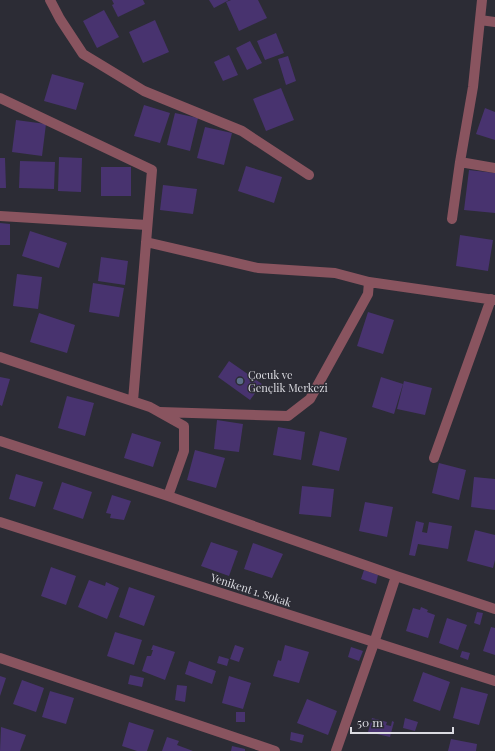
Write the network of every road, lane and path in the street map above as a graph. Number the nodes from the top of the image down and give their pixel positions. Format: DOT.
graph roads {
  1 [pos="50,0"];
  2 [pos="482,0"];
  3 [pos="480,20"];
  4 [pos="495,22"];
  5 [pos="0,98"];
  6 [pos="460,162"];
  7 [pos="495,168"];
  8 [pos="309,175"];
  9 [pos="0,216"];
  10 [pos="452,219"];
  11 [pos="147,224"];
  12 [pos="146,242"];
  13 [pos="369,282"];
  14 [pos="493,300"];
  15 [pos="0,357"];
  16 [pos="133,401"];
  17 [pos="160,412"];
  18 [pos="0,441"];
  19 [pos="434,458"];
  20 [pos="168,496"];
  21 [pos="0,522"];
  22 [pos="396,576"];
  23 [pos="495,608"];
  24 [pos="374,643"];
  25 [pos="0,658"];
  26 [pos="495,681"];
  27 [pos="275,751"];
  28 [pos="336,751"];
  1 -- 8 [label="street"];
  2 -- 3 [label="street"];
  3 -- 4 [label="street"];
  3 -- 6 [label="street"];
  5 -- 11 [label="street"];
  6 -- 7 [label="street"];
  6 -- 10 [label="street"];
  9 -- 11 [label="street"];
  11 -- 12 [label="street"];
  12 -- 13 [label="street"];
  12 -- 16 [label="street"];
  13 -- 14 [label="street"];
  13 -- 17 [label="street"];
  14 -- 19 [label="street"];
  15 -- 16 [label="street"];
  16 -- 17 [label="street"];
  17 -- 20 [label="street"];
  18 -- 20 [label="street"];
  20 -- 22 [label="street"];
  21 -- 24 [label="street, Yenikent 1. Sokak"];
  22 -- 23 [label="street"];
  22 -- 24 [label="street"];
  24 -- 26 [label="street, Yenikent 1. Sokak"];
  24 -- 28 [label="street"];
  25 -- 27 [label="street"];
}
